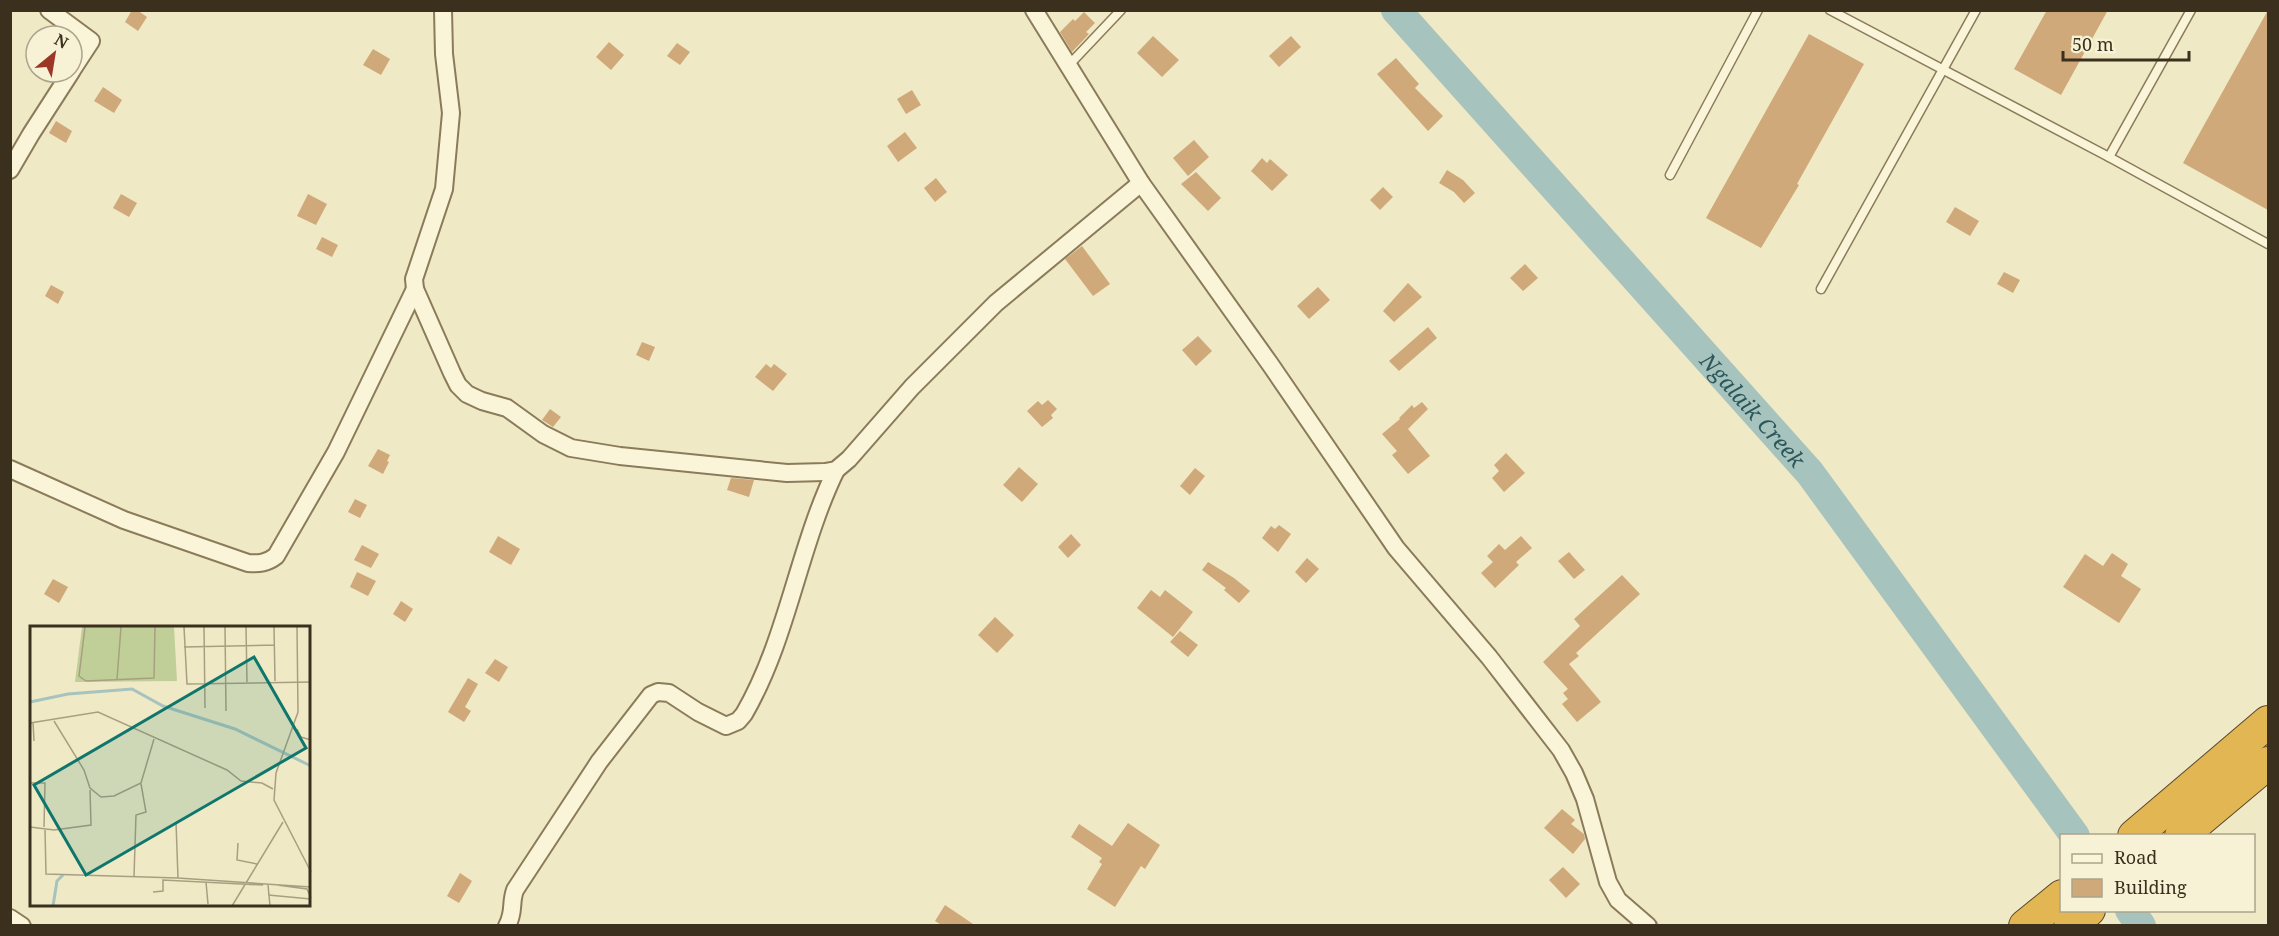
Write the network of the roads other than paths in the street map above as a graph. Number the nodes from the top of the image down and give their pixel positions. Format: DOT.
graph roads {
  1 [pos="49,10"];
  2 [pos="443,10"];
  3 [pos="1034,10"];
  4 [pos="1121,10"];
  5 [pos="1758,10"];
  6 [pos="1830,10"];
  7 [pos="1976,10"];
  8 [pos="2191,10"];
  9 [pos="68,24"];
  10 [pos="84,36"];
  11 [pos="84,52"];
  12 [pos="1068,66"];
  13 [pos="1943,69"];
  14 [pos="63,84"];
  15 [pos="2109,157"];
  16 [pos="10,170"];
  17 [pos="1670,175"];
  18 [pos="1141,183"];
  19 [pos="2268,244"];
  20 [pos="415,289"];
  21 [pos="1821,289"];
  22 [pos="10,469"];
  23 [pos="836,470"];
  24 [pos="2268,722"];
  25 [pos="2268,763"];
  26 [pos="2136,834"];
  27 [pos="2184,834"];
  28 [pos="2060,897"];
  29 [pos="2087,912"];
  30 [pos="10,918"];
  31 [pos="2031,921"];
  32 [pos="22,926"];
  33 [pos="507,926"];
  34 [pos="1648,926"];
  35 [pos="2070,926"];
  1 -- 9 [label="street"];
  2 -- 20 [label="street"];
  3 -- 12 [label="street"];
  4 -- 12 [label="lane"];
  5 -- 17 [label="lane"];
  6 -- 13 [label="lane"];
  7 -- 13 [label="lane"];
  8 -- 15 [label="lane"];
  10 -- 11 [label="street"];
  12 -- 18 [label="street"];
  13 -- 15 [label="lane"];
  13 -- 21 [label="lane"];
  14 -- 16 [label="street"];
  15 -- 19 [label="lane"];
  18 -- 23 [label="street"];
  18 -- 34 [label="street"];
  20 -- 22 [label="street"];
  20 -- 23 [label="street"];
  23 -- 33 [label="street"];
  24 -- 26 [label="highway"];
  25 -- 27 [label="highway"];
  28 -- 31 [label="highway"];
  29 -- 35 [label="highway"];
  30 -- 32 [label="street"];
}
